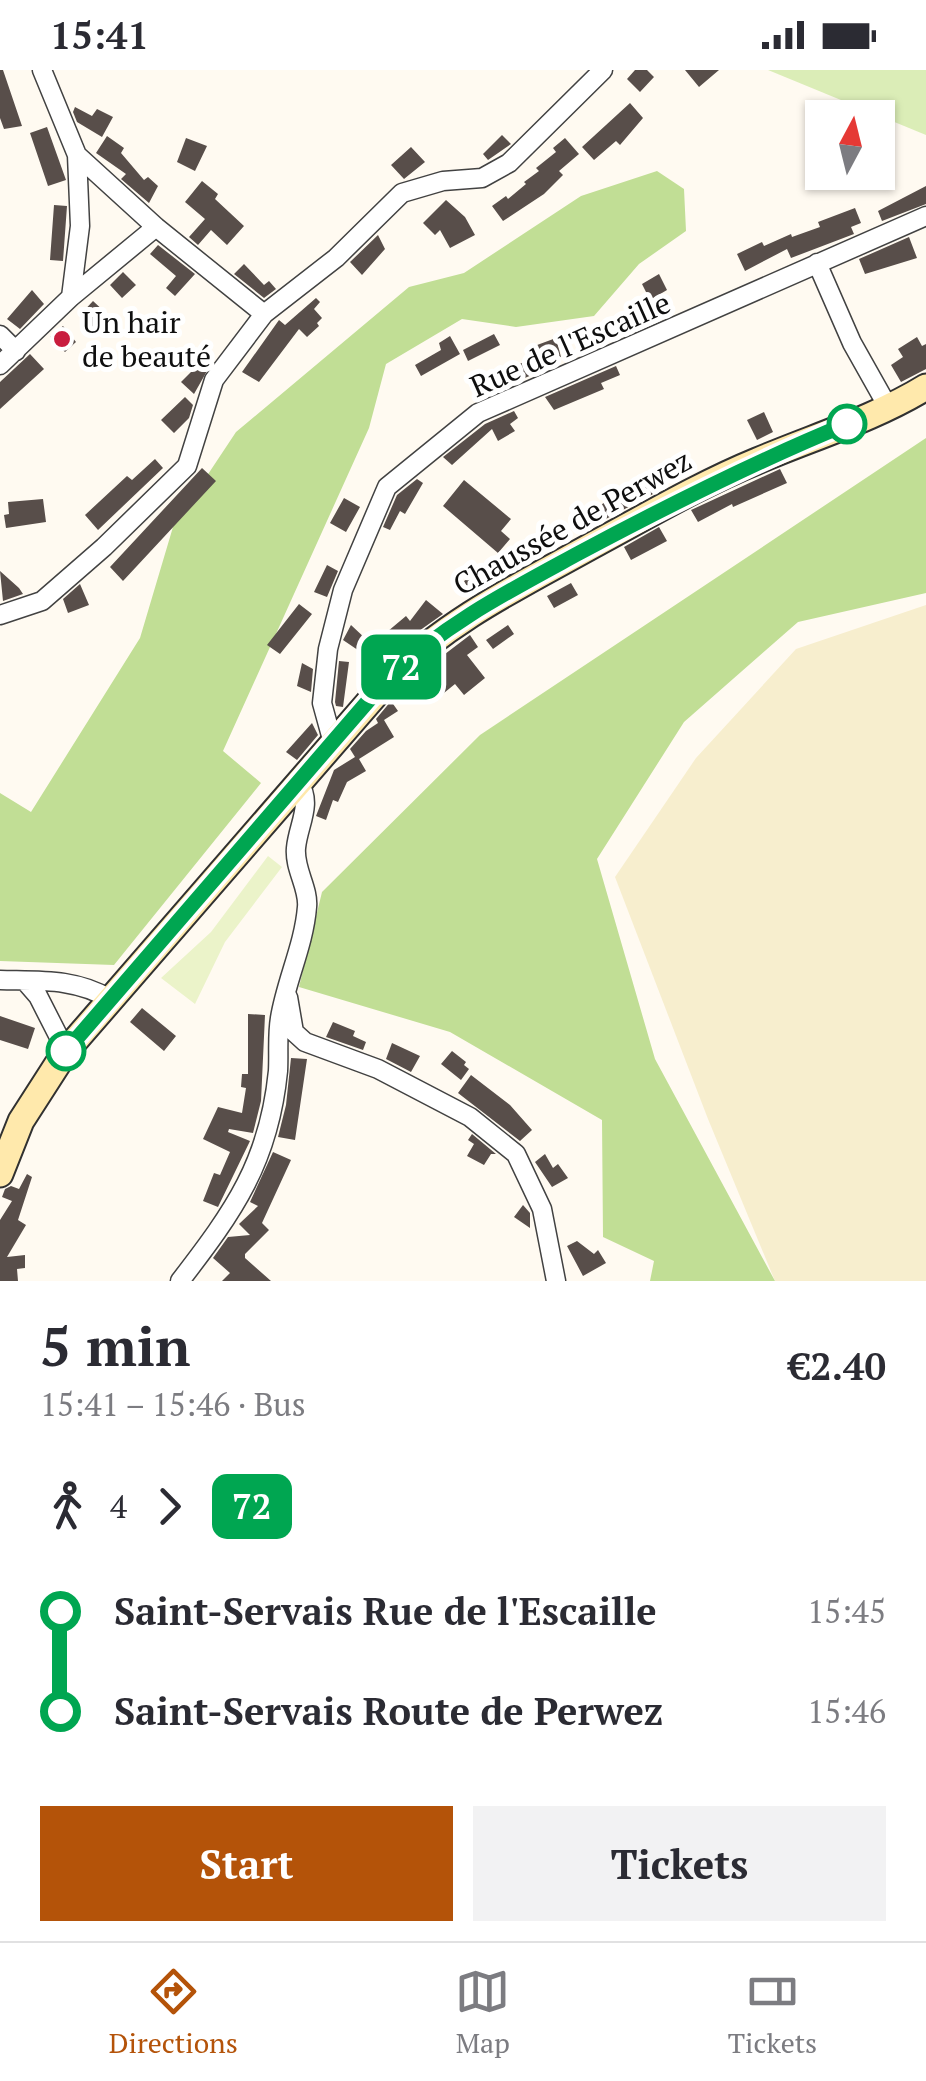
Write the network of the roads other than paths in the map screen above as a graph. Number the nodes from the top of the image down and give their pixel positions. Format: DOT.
graph roads {
  1 [pos="42,70"];
  2 [pos="604,70"];
  3 [pos="77,155"];
  4 [pos="121,195"];
  5 [pos="79,202"];
  6 [pos="926,216"];
  7 [pos="156,226"];
  8 [pos="78,241"];
  9 [pos="130,248"];
  10 [pos="817,263"];
  11 [pos="104,269"];
  12 [pos="71,296"];
  13 [pos="264,314"];
  14 [pos="0,335"];
  15 [pos="16,351"];
  16 [pos="0,365"];
  17 [pos="926,387"];
  18 [pos="888,407"];
  19 [pos="0,615"];
  20 [pos="333,743"];
  21 [pos="298,783"];
  22 [pos="0,980"];
  23 [pos="25,981"];
  24 [pos="286,992"];
  25 [pos="110,999"];
  26 [pos="66,1051"];
  27 [pos="0,1174"];
  28 [pos="180,1281"];
  29 [pos="556,1281"];
  1 -- 3 [label="street"];
  2 -- 13 [label="street"];
  3 -- 4 [label="street"];
  3 -- 5 [label="street"];
  4 -- 5 [label="street"];
  4 -- 7 [label="street"];
  4 -- 9 [label="street"];
  5 -- 8 [label="street"];
  6 -- 10 [label="street, Rue de l'Escaille"];
  7 -- 9 [label="street"];
  7 -- 13 [label="street"];
  8 -- 11 [label="street"];
  8 -- 12 [label="street"];
  9 -- 11 [label="street"];
  10 -- 18 [label="street"];
  10 -- 20 [label="street, Rue de l'Escaille"];
  11 -- 12 [label="street"];
  12 -- 15 [label="street"];
  13 -- 19 [label="street"];
  14 -- 15 [label="street"];
  15 -- 16 [label="street"];
  17 -- 18 [label="main road, Chaussée de Perwez"];
  18 -- 20 [label="main road, Chaussée de Perwez"];
  20 -- 21 [label="main road, Chaussée de Perwez"];
  21 -- 24 [label="street"];
  21 -- 25 [label="main road, Chaussée de Perwez"];
  22 -- 23 [label="street"];
  23 -- 25 [label="street"];
  23 -- 26 [label="street"];
  24 -- 28 [label="street"];
  24 -- 29 [label="street"];
  25 -- 26 [label="main road, Chaussée de Perwez"];
  26 -- 27 [label="main road, Chaussée de Perwez"];
}
